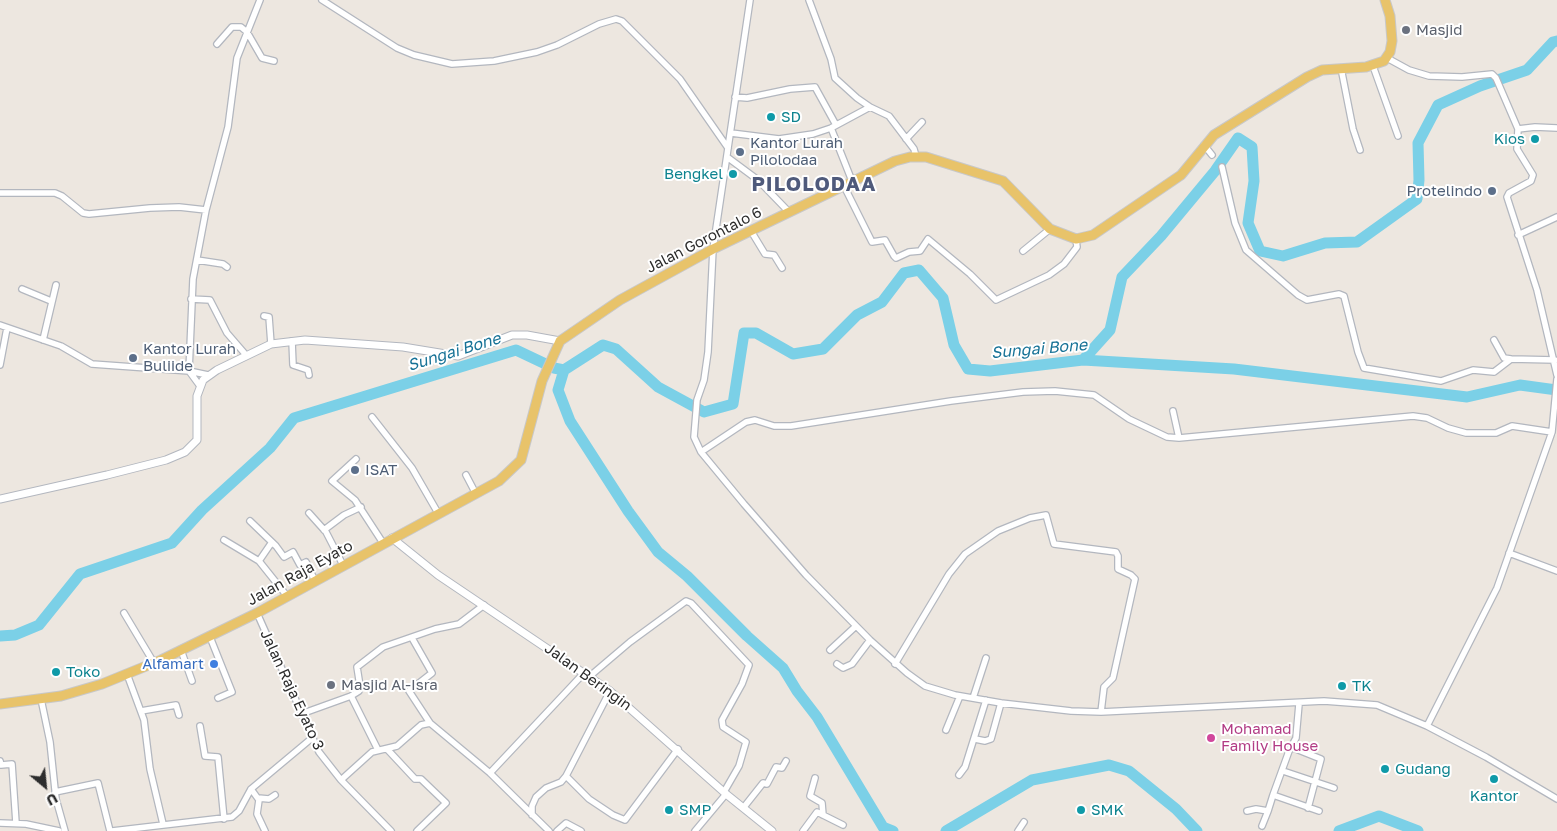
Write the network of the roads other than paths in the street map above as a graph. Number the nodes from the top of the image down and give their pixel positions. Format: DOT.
graph roads {
  1 [pos="260,0"];
  2 [pos="322,0"];
  3 [pos="750,0"];
  4 [pos="809,0"];
  5 [pos="1385,0"];
  6 [pos="247,32"];
  7 [pos="217,44"];
  8 [pos="1387,58"];
  9 [pos="274,61"];
  10 [pos="1373,66"];
  11 [pos="1341,68"];
  12 [pos="735,97"];
  13 [pos="870,107"];
  14 [pos="922,122"];
  15 [pos="834,126"];
  16 [pos="1557,128"];
  17 [pos="1518,129"];
  18 [pos="731,133"];
  19 [pos="1398,136"];
  20 [pos="906,139"];
  21 [pos="1204,145"];
  22 [pos="728,148"];
  23 [pos="1360,150"];
  24 [pos="1212,155"];
  25 [pos="916,156"];
  26 [pos="727,157"];
  27 [pos="1222,167"];
  28 [pos="848,184"];
  29 [pos="0,193"];
  30 [pos="206,210"];
  31 [pos="789,212"];
  32 [pos="1557,217"];
  33 [pos="1050,229"];
  34 [pos="752,231"];
  35 [pos="1518,235"];
  36 [pos="1076,239"];
  37 [pos="713,249"];
  38 [pos="1023,251"];
  39 [pos="197,260"];
  40 [pos="227,267"];
  41 [pos="782,268"];
  42 [pos="56,285"];
  43 [pos="22,289"];
  44 [pos="191,299"];
  45 [pos="51,301"];
  46 [pos="264,316"];
  47 [pos="0,325"];
  48 [pos="7,328"];
  49 [pos="43,340"];
  50 [pos="1494,340"];
  51 [pos="292,341"];
  52 [pos="271,344"];
  53 [pos="558,344"];
  54 [pos="1,355"];
  55 [pos="246,355"];
  56 [pos="1511,359"];
  57 [pos="1555,360"];
  58 [pos="0,365"];
  59 [pos="189,371"];
  60 [pos="309,374"];
  61 [pos="208,375"];
  62 [pos="1557,375"];
  63 [pos="1557,379"];
  64 [pos="200,386"];
  65 [pos="1173,411"];
  66 [pos="372,417"];
  67 [pos="1552,432"];
  68 [pos="1179,438"];
  69 [pos="701,452"];
  70 [pos="356,459"];
  71 [pos="466,476"];
  72 [pos="476,494"];
  73 [pos="0,499"];
  74 [pos="360,507"];
  75 [pos="309,513"];
  76 [pos="438,513"];
  77 [pos="250,520"];
  78 [pos="324,530"];
  79 [pos="392,538"];
  80 [pos="224,540"];
  81 [pos="272,542"];
  82 [pos="383,542"];
  83 [pos="1508,553"];
  84 [pos="259,561"];
  85 [pos="343,565"];
  86 [pos="1557,572"];
  87 [pos="315,580"];
  88 [pos="287,596"];
  89 [pos="484,604"];
  90 [pos="124,613"];
  91 [pos="257,613"];
  92 [pos="856,626"];
  93 [pos="210,637"];
  94 [pos="412,638"];
  95 [pos="870,640"];
  96 [pos="180,650"];
  97 [pos="830,650"];
  98 [pos="986,658"];
  99 [pos="154,663"];
  100 [pos="837,664"];
  101 [pos="896,664"];
  102 [pos="127,674"];
  103 [pos="587,674"];
  104 [pos="192,682"];
  105 [pos="610,691"];
  106 [pos="351,696"];
  107 [pos="960,696"];
  108 [pos="218,698"];
  109 [pos="973,698"];
  110 [pos="41,699"];
  111 [pos="986,700"];
  112 [pos="1001,703"];
  113 [pos="0,704"];
  114 [pos="1299,704"];
  115 [pos="141,711"];
  116 [pos="1101,712"];
  117 [pos="301,714"];
  118 [pos="179,715"];
  119 [pos="430,723"];
  120 [pos="200,726"];
  121 [pos="1427,726"];
  122 [pos="946,730"];
  123 [pos="312,738"];
  124 [pos="975,738"];
  125 [pos="1291,747"];
  126 [pos="387,749"];
  127 [pos="678,749"];
  128 [pos="378,750"];
  129 [pos="0,761"];
  130 [pos="786,761"];
  131 [pos="1283,771"];
  132 [pos="490,773"];
  133 [pos="959,775"];
  134 [pos="566,776"];
  135 [pos="815,778"];
  136 [pos="341,780"];
  137 [pos="1315,782"];
  138 [pos="1334,788"];
  139 [pos="251,789"];
  140 [pos="55,792"];
  141 [pos="725,793"];
  142 [pos="275,795"];
  143 [pos="1274,795"];
  144 [pos="258,798"];
  145 [pos="1557,799"];
  146 [pos="744,807"];
  147 [pos="1308,808"];
  148 [pos="1247,811"];
  149 [pos="1268,811"];
  150 [pos="1318,811"];
  151 [pos="532,815"];
  152 [pos="823,815"];
  153 [pos="224,819"];
  154 [pos="0,822"];
  155 [pos="1024,822"];
  156 [pos="16,823"];
  157 [pos="163,824"];
  158 [pos="844,825"];
  159 [pos="1262,826"];
  160 [pos="59,831"];
  161 [pos="65,831"];
  162 [pos="111,831"];
  163 [pos="265,831"];
  164 [pos="391,831"];
  165 [pos="417,831"];
  166 [pos="549,831"];
  167 [pos="557,831"];
  168 [pos="581,831"];
  169 [pos="695,831"];
  170 [pos="772,831"];
  171 [pos="803,831"];
  172 [pos="1018,831"];
  1 -- 6 [label="street"];
  2 -- 22 [label="street"];
  3 -- 12 [label="street"];
  4 -- 13 [label="street"];
  5 -- 8 [label="main road"];
  6 -- 7 [label="street"];
  6 -- 9 [label="street"];
  6 -- 30 [label="street"];
  8 -- 10 [label="main road"];
  8 -- 17 [label="street"];
  10 -- 11 [label="main road"];
  10 -- 19 [label="street"];
  11 -- 21 [label="main road"];
  11 -- 23 [label="street"];
  12 -- 15 [label="street"];
  12 -- 18 [label="street"];
  13 -- 15 [label="street"];
  13 -- 20 [label="street"];
  14 -- 20 [label="street"];
  15 -- 18 [label="street"];
  15 -- 28 [label="street"];
  16 -- 17 [label="street"];
  17 -- 35 [label="street"];
  18 -- 22 [label="street"];
  20 -- 25 [label="street"];
  21 -- 24 [label="street"];
  21 -- 36 [label="main road"];
  22 -- 26 [label="street"];
  25 -- 28 [label="main road, Jalan Gorontalo 6"];
  25 -- 33 [label="main road, Jalan Gorontalo 6"];
  26 -- 31 [label="street"];
  26 -- 37 [label="street"];
  27 -- 56 [label="street"];
  28 -- 31 [label="main road, Jalan Gorontalo 6"];
  28 -- 36 [label="street"];
  29 -- 30 [label="street"];
  30 -- 39 [label="street"];
  31 -- 34 [label="main road, Jalan Gorontalo 6"];
  32 -- 35 [label="street"];
  33 -- 36 [label="main road, Jalan Gorontalo 6"];
  33 -- 38 [label="street"];
  34 -- 37 [label="main road, Jalan Gorontalo 6"];
  34 -- 41 [label="street"];
  35 -- 57 [label="street"];
  37 -- 53 [label="main road, Jalan Gorontalo 6"];
  37 -- 69 [label="street"];
  39 -- 40 [label="street"];
  39 -- 44 [label="street"];
  42 -- 45 [label="street"];
  43 -- 45 [label="street"];
  44 -- 55 [label="street"];
  44 -- 59 [label="street"];
  45 -- 49 [label="street"];
  46 -- 52 [label="street"];
  47 -- 48 [label="street"];
  48 -- 49 [label="street"];
  48 -- 54 [label="street"];
  49 -- 59 [label="street"];
  50 -- 56 [label="street"];
  51 -- 52 [label="street"];
  51 -- 53 [label="street"];
  51 -- 60 [label="street"];
  52 -- 55 [label="street"];
  53 -- 72 [label="main road, Jalan Raja Eyato"];
  54 -- 58 [label="street"];
  55 -- 61 [label="street"];
  56 -- 57 [label="street"];
  57 -- 62 [label="street"];
  59 -- 61 [label="street"];
  59 -- 64 [label="street"];
  61 -- 64 [label="street"];
  63 -- 67 [label="street"];
  64 -- 73 [label="street"];
  65 -- 68 [label="street"];
  66 -- 76 [label="street"];
  67 -- 68 [label="street"];
  67 -- 83 [label="street"];
  68 -- 69 [label="street"];
  69 -- 92 [label="street"];
  70 -- 74 [label="street"];
  71 -- 72 [label="street"];
  72 -- 76 [label="main road, Jalan Raja Eyato"];
  74 -- 78 [label="street"];
  74 -- 82 [label="street"];
  75 -- 78 [label="street"];
  76 -- 79 [label="main road, Jalan Raja Eyato"];
  77 -- 81 [label="street"];
  78 -- 85 [label="street"];
  79 -- 82 [label="main road, Jalan Raja Eyato"];
  79 -- 89 [label="street, Jalan Beringin"];
  80 -- 84 [label="street"];
  81 -- 84 [label="street"];
  81 -- 87 [label="street"];
  82 -- 85 [label="main road, Jalan Raja Eyato"];
  83 -- 86 [label="street"];
  83 -- 121 [label="street"];
  84 -- 88 [label="street"];
  85 -- 87 [label="main road, Jalan Raja Eyato"];
  87 -- 88 [label="main road, Jalan Raja Eyato"];
  88 -- 91 [label="main road, Jalan Raja Eyato"];
  89 -- 94 [label="street"];
  89 -- 103 [label="street, Jalan Beringin"];
  90 -- 99 [label="street"];
  91 -- 93 [label="main road, Jalan Raja Eyato"];
  91 -- 117 [label="street, Jalan Raja Eyato 3"];
  92 -- 95 [label="street"];
  92 -- 97 [label="street"];
  93 -- 96 [label="main road, Jalan Raja Eyato"];
  93 -- 108 [label="street"];
  94 -- 106 [label="street"];
  94 -- 119 [label="street"];
  95 -- 100 [label="street"];
  95 -- 101 [label="street"];
  96 -- 99 [label="main road, Jalan Raja Eyato"];
  96 -- 104 [label="street"];
  98 -- 109 [label="street"];
  99 -- 102 [label="main road, Jalan Raja Eyato"];
  101 -- 107 [label="street"];
  101 -- 116 [label="street"];
  102 -- 110 [label="main road, Jalan Raja Eyato"];
  102 -- 115 [label="street"];
  103 -- 105 [label="street, Jalan Beringin"];
  103 -- 132 [label="street"];
  103 -- 141 [label="street"];
  105 -- 127 [label="street, Jalan Beringin"];
  105 -- 134 [label="street"];
  106 -- 117 [label="street"];
  106 -- 128 [label="street"];
  107 -- 109 [label="street"];
  107 -- 122 [label="street"];
  109 -- 111 [label="street"];
  110 -- 113 [label="main road, Jalan Raja Eyato"];
  110 -- 140 [label="street"];
  111 -- 112 [label="street"];
  111 -- 124 [label="street"];
  112 -- 116 [label="street"];
  112 -- 124 [label="street"];
  114 -- 116 [label="street"];
  114 -- 121 [label="street"];
  114 -- 125 [label="street"];
  115 -- 118 [label="street"];
  115 -- 157 [label="street"];
  117 -- 123 [label="street, Jalan Raja Eyato 3"];
  119 -- 126 [label="street"];
  119 -- 132 [label="street"];
  120 -- 153 [label="street"];
  121 -- 145 [label="street"];
  123 -- 136 [label="street, Jalan Raja Eyato 3"];
  123 -- 139 [label="street"];
  124 -- 133 [label="street"];
  125 -- 131 [label="street"];
  125 -- 137 [label="street"];
  126 -- 128 [label="street"];
  126 -- 165 [label="street"];
  127 -- 134 [label="street"];
  127 -- 141 [label="street, Jalan Beringin"];
  128 -- 136 [label="street"];
  129 -- 156 [label="street"];
  130 -- 146 [label="street"];
  131 -- 137 [label="street"];
  131 -- 143 [label="street"];
  132 -- 151 [label="street"];
  134 -- 151 [label="street"];
  135 -- 152 [label="street"];
  136 -- 164 [label="street, Jalan Raja Eyato 3"];
  137 -- 138 [label="street"];
  137 -- 147 [label="street"];
  139 -- 144 [label="street"];
  139 -- 153 [label="street"];
  140 -- 161 [label="street"];
  140 -- 162 [label="street"];
  141 -- 146 [label="street, Jalan Beringin"];
  141 -- 169 [label="street"];
  142 -- 144 [label="street"];
  143 -- 147 [label="street"];
  143 -- 149 [label="street"];
  144 -- 163 [label="street"];
  146 -- 170 [label="street, Jalan Beringin"];
  147 -- 150 [label="street"];
  148 -- 149 [label="street"];
  149 -- 159 [label="street"];
  151 -- 166 [label="street"];
  152 -- 158 [label="street"];
  152 -- 171 [label="street"];
  153 -- 157 [label="street"];
  154 -- 156 [label="street"];
  155 -- 172 [label="street"];
  156 -- 160 [label="street"];
  157 -- 162 [label="street"];
  167 -- 168 [label="street"];
}
